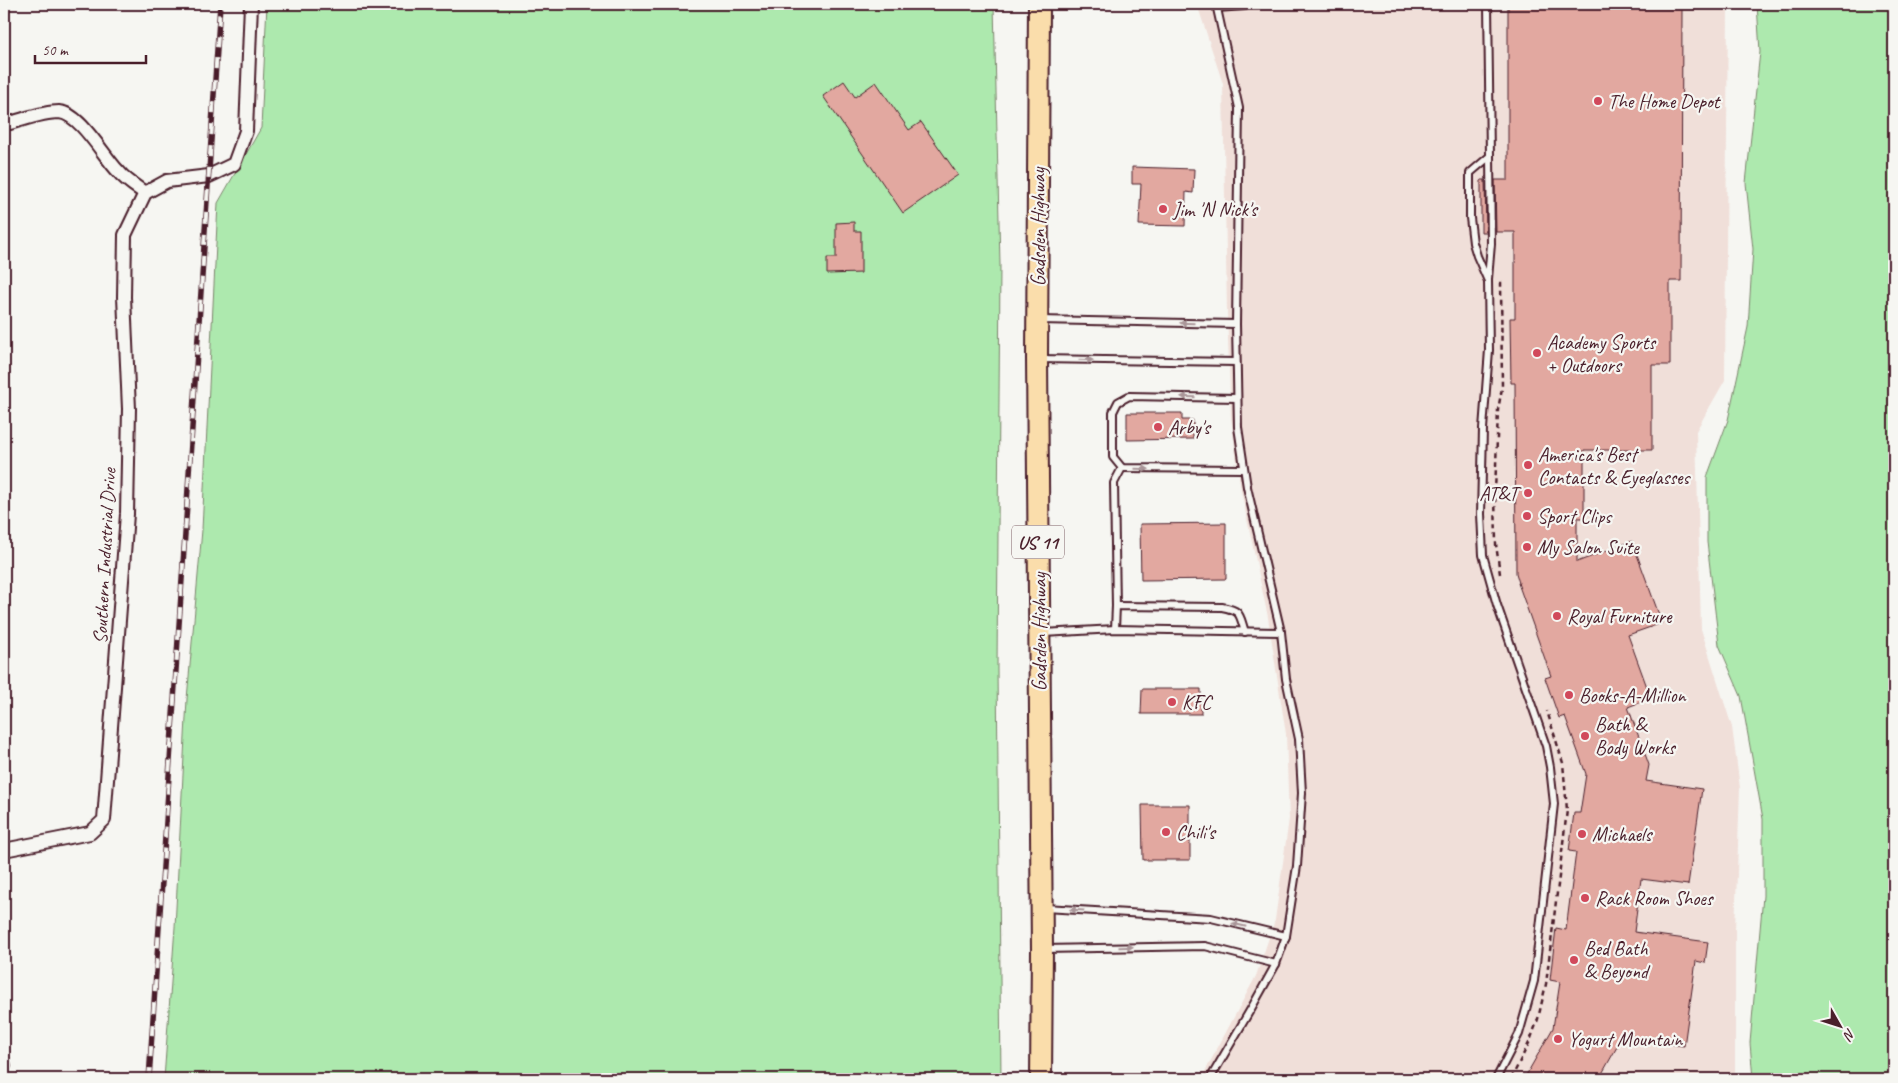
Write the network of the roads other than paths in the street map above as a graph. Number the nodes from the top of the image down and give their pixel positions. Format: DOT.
graph roads {
  1 [pos="251,4"];
  2 [pos="1039,4"];
  3 [pos="1245,4"];
  4 [pos="1488,4"];
  5 [pos="1217,6"];
  6 [pos="10,123"];
  7 [pos="1490,156"];
  8 [pos="145,192"];
  9 [pos="1488,281"];
  10 [pos="1038,320"];
  11 [pos="1236,324"];
  12 [pos="1037,360"];
  13 [pos="1236,362"];
  14 [pos="1237,398"];
  15 [pos="1122,468"];
  16 [pos="1244,469"];
  17 [pos="1116,606"];
  18 [pos="1116,629"];
  19 [pos="1245,632"];
  20 [pos="1281,632"];
  21 [pos="1039,633"];
  22 [pos="4,850"];
  23 [pos="1042,908"];
  24 [pos="1286,936"];
  25 [pos="1042,949"];
  26 [pos="1276,964"];
  27 [pos="4,1054"];
  28 [pos="8,1066"];
  29 [pos="1041,1079"];
  30 [pos="1210,1079"];
  31 [pos="1496,1079"];
  1 -- 8 [label="street"];
  2 -- 10 [label="main road, Gadsden Highway / US 11"];
  3 -- 5 [label="lane"];
  4 -- 7 [label="lane"];
  5 -- 11 [label="lane"];
  6 -- 8 [label="street"];
  7 -- 9 [label="lane"];
  7 -- 9 [label="lane"];
  8 -- 22 [label="street, Southern Industrial Drive"];
  9 -- 31 [label="lane"];
  11 -- 10 [label="lane, one-way"];
  10 -- 12 [label="main road, Gadsden Highway / US 11"];
  11 -- 13 [label="lane"];
  12 -- 13 [label="lane, one-way"];
  12 -- 21 [label="main road, Gadsden Highway / US 11"];
  13 -- 14 [label="lane"];
  14 -- 15 [label="lane, one-way"];
  14 -- 16 [label="lane"];
  15 -- 16 [label="lane, one-way"];
  15 -- 17 [label="lane"];
  16 -- 20 [label="lane"];
  17 -- 18 [label="lane"];
  17 -- 19 [label="lane"];
  18 -- 19 [label="lane"];
  18 -- 21 [label="lane"];
  19 -- 20 [label="lane"];
  20 -- 24 [label="lane"];
  21 -- 23 [label="main road, Gadsden Highway / US 11"];
  24 -- 23 [label="lane, one-way"];
  23 -- 25 [label="main road, Gadsden Highway / US 11"];
  24 -- 26 [label="lane"];
  25 -- 26 [label="lane, one-way"];
  25 -- 29 [label="main road, Gadsden Highway / US 11"];
  26 -- 30 [label="lane"];
  27 -- 28 [label="lane"];
}
